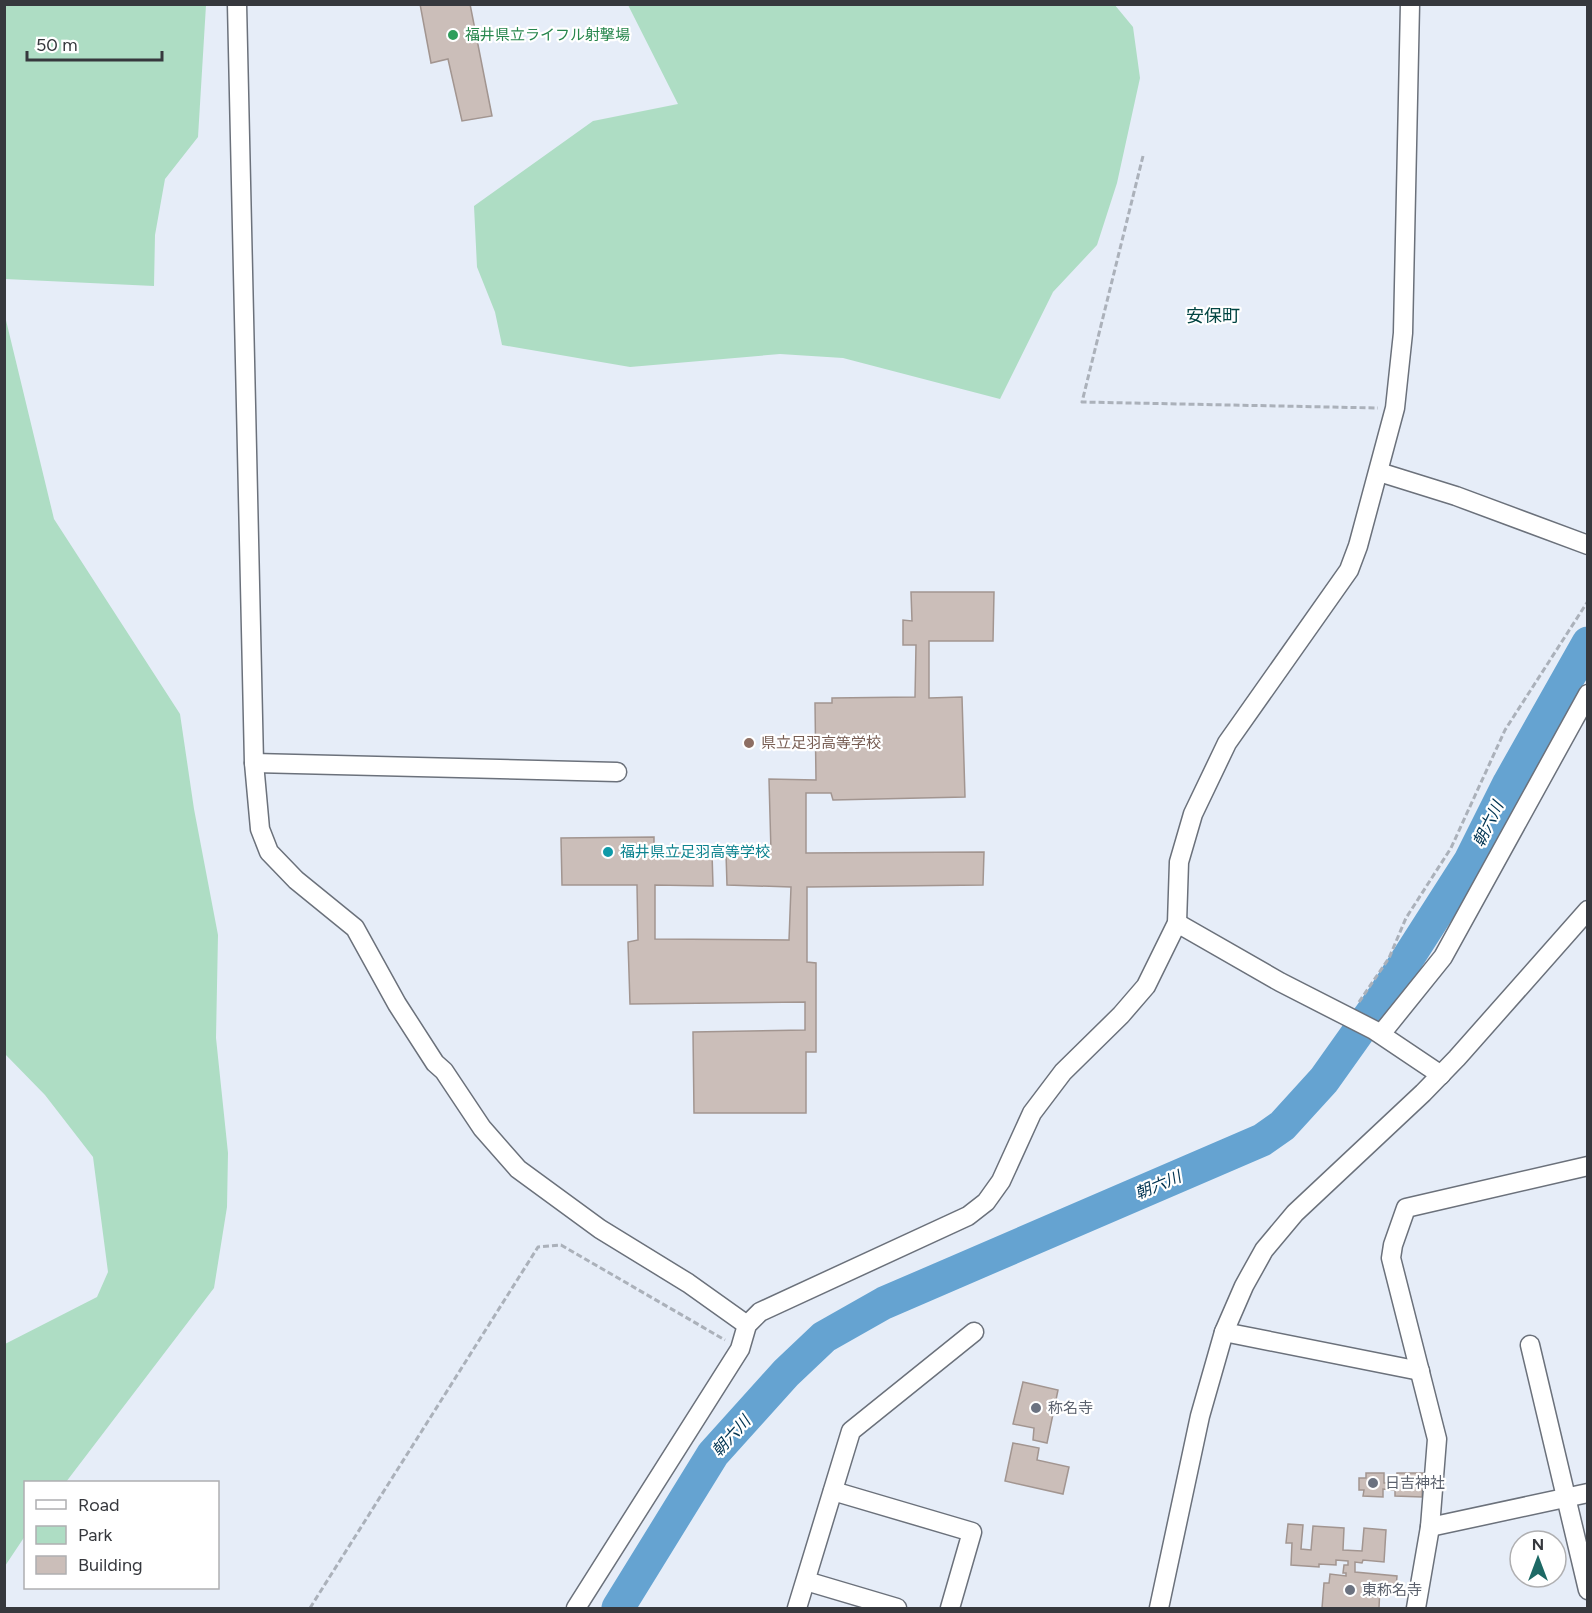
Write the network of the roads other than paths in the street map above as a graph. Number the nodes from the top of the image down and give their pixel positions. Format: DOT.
graph roads {
  1 [pos="237,4"];
  2 [pos="1410,4"];
  3 [pos="1379,472"];
  4 [pos="1587,545"];
  5 [pos="1587,694"];
  6 [pos="254,763"];
  7 [pos="617,772"];
  8 [pos="1587,910"];
  9 [pos="1177,923"];
  10 [pos="1377,1032"];
  11 [pos="1441,1075"];
  12 [pos="1587,1166"];
  13 [pos="747,1325"];
  14 [pos="974,1332"];
  15 [pos="1224,1332"];
  16 [pos="1530,1344"];
  17 [pos="1420,1371"];
  18 [pos="833,1491"];
  19 [pos="1587,1492"];
  20 [pos="1566,1497"];
  21 [pos="1430,1527"];
  22 [pos="806,1581"];
  23 [pos="1587,1590"];
  24 [pos="576,1608"];
  25 [pos="797,1608"];
  26 [pos="897,1608"];
  27 [pos="950,1608"];
  28 [pos="1159,1608"];
  29 [pos="1416,1608"];
  1 -- 6 [label="street"];
  2 -- 3 [label="street"];
  3 -- 4 [label="street"];
  3 -- 9 [label="street"];
  5 -- 10 [label="street"];
  6 -- 7 [label="street"];
  6 -- 13 [label="street"];
  8 -- 11 [label="street"];
  9 -- 10 [label="street"];
  9 -- 13 [label="street"];
  10 -- 11 [label="street"];
  11 -- 15 [label="street"];
  12 -- 17 [label="street"];
  13 -- 24 [label="street"];
  14 -- 18 [label="street"];
  15 -- 17 [label="street"];
  15 -- 28 [label="street"];
  16 -- 20 [label="street"];
  17 -- 21 [label="street"];
  18 -- 22 [label="street"];
  18 -- 27 [label="street"];
  19 -- 20 [label="street"];
  20 -- 21 [label="street"];
  20 -- 23 [label="street"];
  21 -- 29 [label="street"];
  22 -- 25 [label="street"];
  22 -- 26 [label="street"];
}
